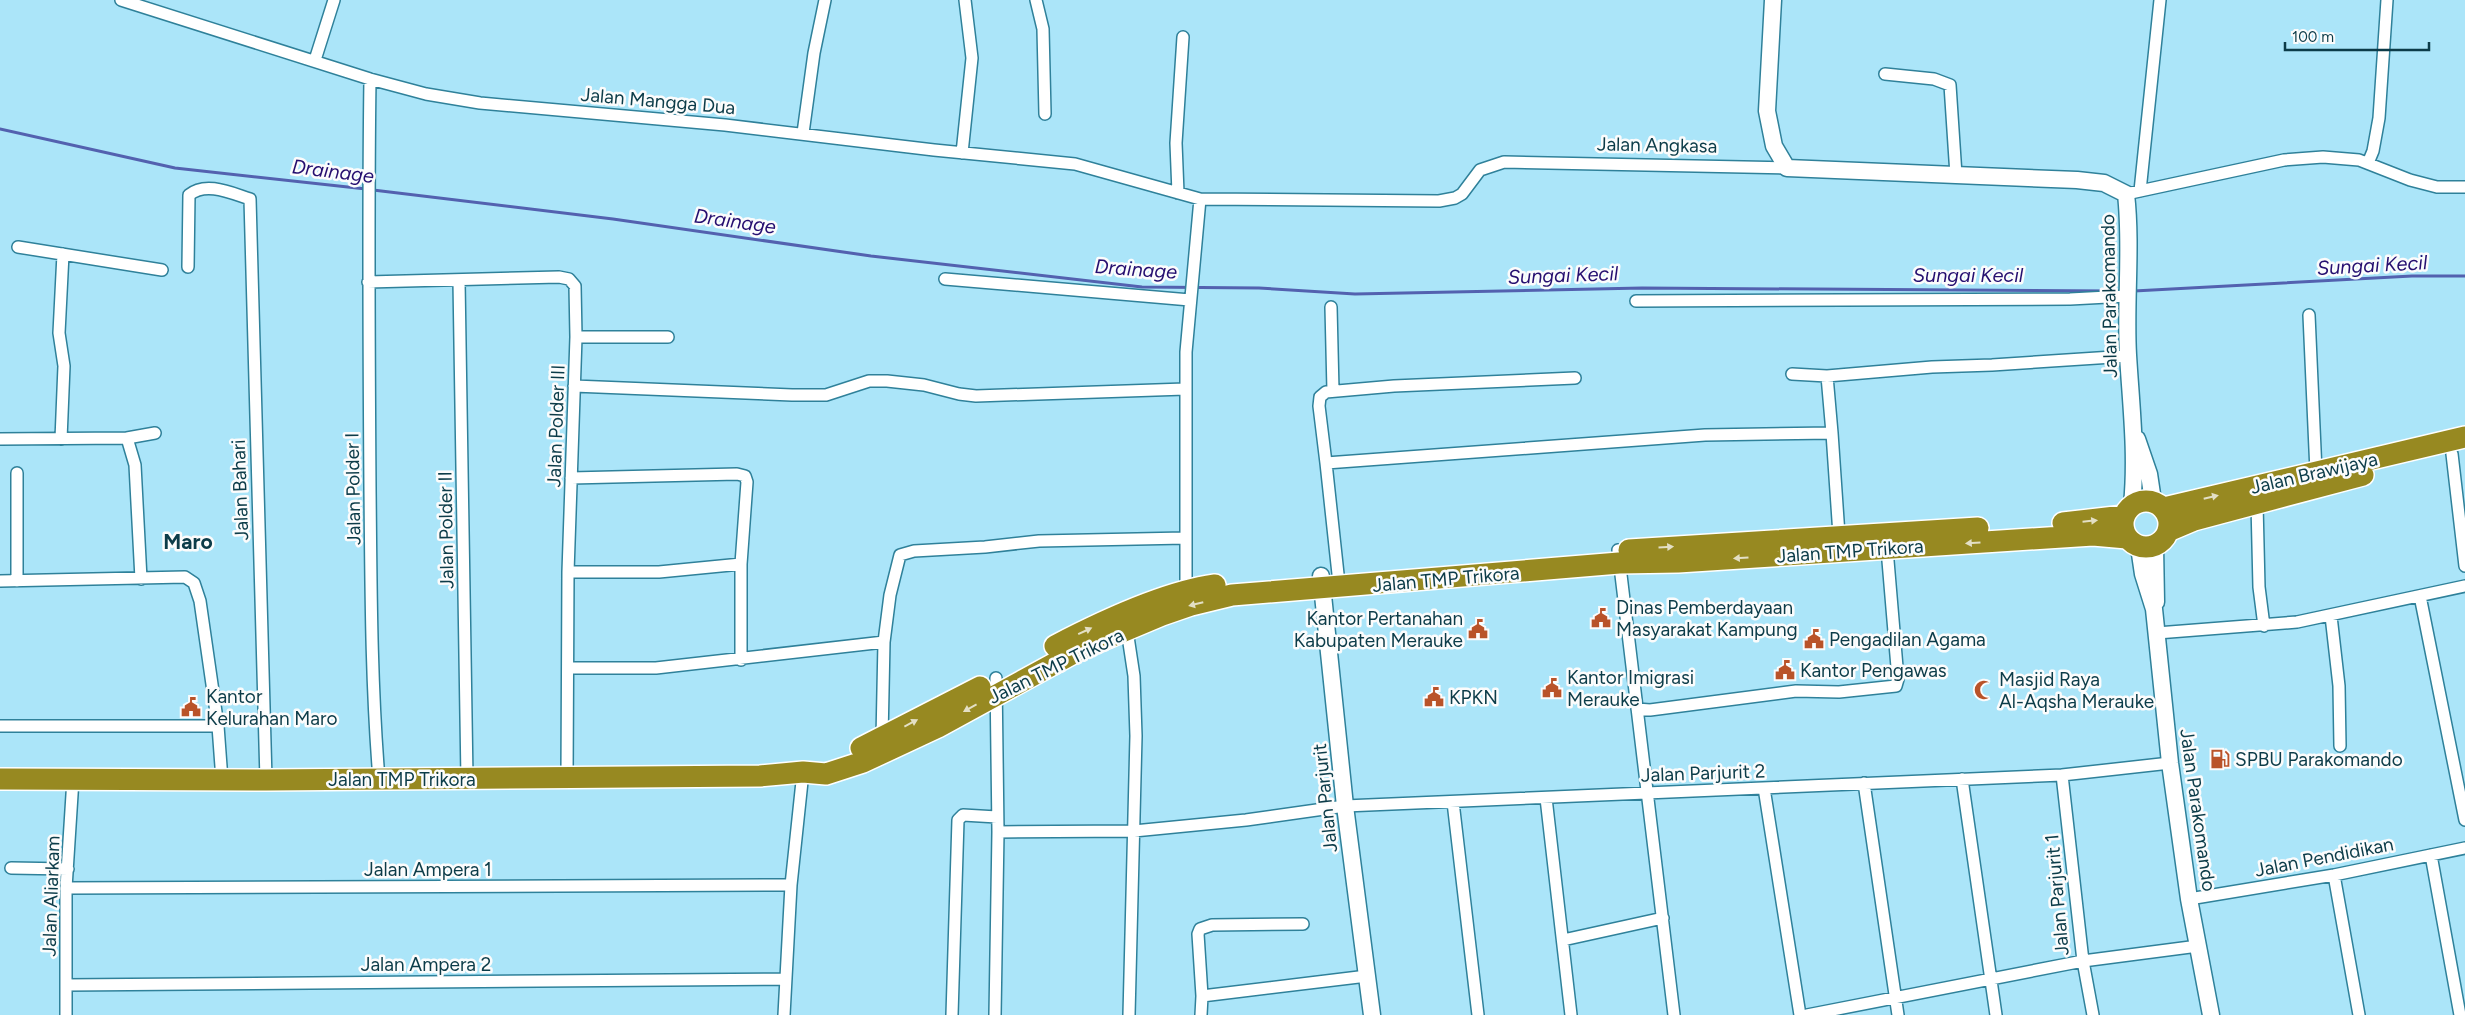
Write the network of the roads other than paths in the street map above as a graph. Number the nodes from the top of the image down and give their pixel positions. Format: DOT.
graph roads {
  1 [pos="121,0"];
  2 [pos="334,0"];
  3 [pos="825,0"];
  4 [pos="965,0"];
  5 [pos="1036,0"];
  6 [pos="1773,0"];
  7 [pos="2160,0"];
  8 [pos="2387,0"];
  9 [pos="1183,37"];
  10 [pos="315,60"];
  11 [pos="1886,74"];
  12 [pos="370,79"];
  13 [pos="1045,114"];
  14 [pos="803,133"];
  15 [pos="962,153"];
  16 [pos="2368,163"];
  17 [pos="1787,168"];
  18 [pos="1956,175"];
  19 [pos="2465,187"];
  20 [pos="1178,193"];
  21 [pos="2133,193"];
  22 [pos="1200,199"];
  23 [pos="18,247"];
  24 [pos="63,254"];
  25 [pos="188,267"];
  26 [pos="162,270"];
  27 [pos="945,279"];
  28 [pos="459,281"];
  29 [pos="368,282"];
  30 [pos="2126,292"];
  31 [pos="1190,297"];
  32 [pos="1636,301"];
  33 [pos="1331,307"];
  34 [pos="2309,315"];
  35 [pos="576,337"];
  36 [pos="668,337"];
  37 [pos="2128,356"];
  38 [pos="1792,374"];
  39 [pos="1827,376"];
  40 [pos="1575,378"];
  41 [pos="574,386"];
  42 [pos="1185,388"];
  43 [pos="1333,391"];
  44 [pos="155,433"];
  45 [pos="1832,433"];
  46 [pos="2465,437"];
  47 [pos="127,438"];
  48 [pos="0,439"];
  49 [pos="61,440"];
  50 [pos="2459,452"];
  51 [pos="1326,463"];
  52 [pos="2316,472"];
  53 [pos="17,473"];
  54 [pos="571,478"];
  55 [pos="2257,504"];
  56 [pos="2143,508"];
  57 [pos="1839,535"];
  58 [pos="1185,538"];
  59 [pos="2147,540"];
  60 [pos="1875,544"];
  61 [pos="1618,557"];
  62 [pos="741,564"];
  63 [pos="2465,566"];
  64 [pos="568,572"];
  65 [pos="141,579"];
  66 [pos="1327,579"];
  67 [pos="0,581"];
  68 [pos="18,581"];
  69 [pos="2465,586"];
  70 [pos="1186,591"];
  71 [pos="2420,596"];
  72 [pos="2331,616"];
  73 [pos="2264,626"];
  74 [pos="1127,630"];
  75 [pos="2157,633"];
  76 [pos="884,642"];
  77 [pos="741,660"];
  78 [pos="568,668"];
  79 [pos="996,686"];
  80 [pos="1637,709"];
  81 [pos="0,726"];
  82 [pos="218,726"];
  83 [pos="882,738"];
  84 [pos="2340,746"];
  85 [pos="2170,763"];
  86 [pos="803,772"];
  87 [pos="2062,775"];
  88 [pos="567,777"];
  89 [pos="73,778"];
  90 [pos="0,779"];
  91 [pos="379,779"];
  92 [pos="467,779"];
  93 [pos="1962,779"];
  94 [pos="222,780"];
  95 [pos="266,780"];
  96 [pos="1864,784"];
  97 [pos="1764,788"];
  98 [pos="1648,793"];
  99 [pos="1546,798"];
  100 [pos="1453,802"];
  101 [pos="1345,806"];
  102 [pos="997,817"];
  103 [pos="2465,820"];
  104 [pos="1134,830"];
  105 [pos="998,832"];
  106 [pos="2465,848"];
  107 [pos="2432,854"];
  108 [pos="11,868"];
  109 [pos="68,869"];
  110 [pos="2334,875"];
  111 [pos="790,885"];
  112 [pos="66,888"];
  113 [pos="2189,899"];
  114 [pos="1663,918"];
  115 [pos="1303,924"];
  116 [pos="1563,940"];
  117 [pos="2198,946"];
  118 [pos="2083,961"];
  119 [pos="1367,976"];
  120 [pos="786,979"];
  121 [pos="1990,979"];
  122 [pos="66,985"];
  123 [pos="1202,996"];
  124 [pos="1895,997"];
  125 [pos="66,1015"];
  126 [pos="784,1015"];
  127 [pos="952,1015"];
  128 [pos="995,1015"];
  129 [pos="1129,1015"];
  130 [pos="1202,1015"];
  131 [pos="1372,1015"];
  132 [pos="1478,1015"];
  133 [pos="1572,1015"];
  134 [pos="1674,1015"];
  135 [pos="1800,1015"];
  136 [pos="1807,1015"];
  137 [pos="1898,1015"];
  138 [pos="1996,1015"];
  139 [pos="2093,1015"];
  140 [pos="2211,1015"];
  141 [pos="2360,1015"];
  142 [pos="2460,1015"];
  1 -- 10 [label="street, Jalan Mangga Dua"];
  2 -- 10 [label="street"];
  3 -- 14 [label="street"];
  4 -- 15 [label="street"];
  5 -- 13 [label="street"];
  6 -- 17 [label="street"];
  7 -- 21 [label="street"];
  8 -- 16 [label="street"];
  9 -- 20 [label="street"];
  10 -- 12 [label="street, Jalan Mangga Dua"];
  11 -- 18 [label="street"];
  12 -- 14 [label="street, Jalan Mangga Dua"];
  12 -- 29 [label="street, Jalan Polder I"];
  14 -- 15 [label="street, Jalan Mangga Dua"];
  15 -- 20 [label="street, Jalan Mangga Dua"];
  16 -- 19 [label="street"];
  16 -- 21 [label="street"];
  17 -- 18 [label="street, Jalan Angkasa"];
  17 -- 22 [label="street, Jalan Angkasa"];
  18 -- 21 [label="street, Jalan Angkasa"];
  20 -- 22 [label="street, Jalan Mangga Dua"];
  21 -- 30 [label="street, Jalan Parakomando"];
  22 -- 31 [label="street"];
  23 -- 24 [label="street"];
  24 -- 26 [label="street"];
  24 -- 49 [label="street"];
  25 -- 95 [label="street, Jalan Bahari"];
  27 -- 31 [label="street"];
  28 -- 29 [label="street, Jalan Polder III"];
  28 -- 35 [label="street, Jalan Polder III"];
  28 -- 92 [label="street, Jalan Polder II"];
  29 -- 91 [label="street, Jalan Polder I"];
  30 -- 32 [label="street"];
  30 -- 37 [label="street, Jalan Parakomando"];
  31 -- 42 [label="street"];
  33 -- 43 [label="street"];
  34 -- 52 [label="street"];
  35 -- 36 [label="street"];
  35 -- 41 [label="street, Jalan Polder III"];
  37 -- 39 [label="street"];
  37 -- 56 [label="street, Jalan Parakomando"];
  38 -- 39 [label="street"];
  39 -- 45 [label="street"];
  40 -- 43 [label="street"];
  41 -- 42 [label="street"];
  41 -- 54 [label="street, Jalan Polder III"];
  42 -- 58 [label="street"];
  43 -- 51 [label="street"];
  44 -- 47 [label="street"];
  45 -- 51 [label="street"];
  45 -- 57 [label="street"];
  46 -- 52 [label="highway, Jalan Brawijaya"];
  47 -- 49 [label="street"];
  47 -- 65 [label="street"];
  48 -- 49 [label="street"];
  50 -- 55 [label="highway, Jalan Brawijaya"];
  50 -- 63 [label="street"];
  51 -- 66 [label="street"];
  56 -- 52 [label="highway, Jalan Brawijaya, one-way"];
  53 -- 68 [label="street"];
  54 -- 62 [label="street"];
  54 -- 64 [label="street, Jalan Polder III"];
  55 -- 59 [label="highway, Jalan Brawijaya"];
  55 -- 73 [label="street"];
  56 -- 59 [label="highway"];
  56 -- 59 [label="highway"];
  60 -- 56 [label="highway, Jalan TMP Trikora, one-way"];
  57 -- 60 [label="highway, Jalan TMP Trikora"];
  61 -- 57 [label="highway, Jalan TMP Trikora, one-way"];
  58 -- 70 [label="street"];
  58 -- 76 [label="street"];
  59 -- 60 [label="highway, Jalan TMP Trikora, one-way"];
  59 -- 75 [label="street, Jalan Parakomando"];
  60 -- 61 [label="highway, Jalan TMP Trikora, one-way"];
  60 -- 80 [label="street"];
  61 -- 66 [label="highway, Jalan TMP Trikora"];
  61 -- 66 [label="highway, Jalan TMP Trikora"];
  61 -- 80 [label="street"];
  62 -- 64 [label="street"];
  62 -- 77 [label="street"];
  64 -- 78 [label="street, Jalan Polder III"];
  65 -- 68 [label="street"];
  65 -- 82 [label="street"];
  66 -- 70 [label="highway, Jalan TMP Trikora"];
  66 -- 74 [label="highway, Jalan TMP Trikora, one-way"];
  66 -- 101 [label="street, Jalan Parjurit"];
  67 -- 68 [label="street"];
  69 -- 71 [label="street"];
  79 -- 70 [label="highway, Jalan TMP Trikora, one-way"];
  71 -- 72 [label="street"];
  71 -- 103 [label="street"];
  72 -- 73 [label="street"];
  72 -- 84 [label="street"];
  73 -- 75 [label="street"];
  74 -- 79 [label="highway, Jalan TMP Trikora"];
  74 -- 104 [label="street"];
  75 -- 85 [label="street, Jalan Parakomando"];
  76 -- 77 [label="street"];
  76 -- 83 [label="street"];
  77 -- 78 [label="street"];
  78 -- 88 [label="street, Jalan Polder III"];
  83 -- 79 [label="highway, Jalan TMP Trikora, one-way"];
  79 -- 86 [label="highway, Jalan TMP Trikora, one-way"];
  79 -- 102 [label="street"];
  80 -- 98 [label="street"];
  81 -- 82 [label="street"];
  82 -- 94 [label="street"];
  83 -- 86 [label="highway, Jalan TMP Trikora"];
  85 -- 87 [label="street"];
  85 -- 113 [label="street, Jalan Parakomando"];
  86 -- 88 [label="highway, Jalan TMP Trikora"];
  86 -- 111 [label="street"];
  87 -- 93 [label="street, Jalan Parjurit 2"];
  87 -- 118 [label="street, Jalan Parjurit 1"];
  88 -- 92 [label="highway, Jalan TMP Trikora"];
  89 -- 90 [label="highway, Jalan TMP Trikora"];
  89 -- 94 [label="highway, Jalan TMP Trikora"];
  89 -- 109 [label="street, Jalan Aliarkam"];
  91 -- 92 [label="highway, Jalan TMP Trikora"];
  91 -- 95 [label="highway, Jalan TMP Trikora"];
  93 -- 96 [label="street, Jalan Parjurit 2"];
  93 -- 121 [label="street"];
  94 -- 95 [label="highway, Jalan TMP Trikora"];
  96 -- 97 [label="street, Jalan Parjurit 2"];
  96 -- 124 [label="street"];
  97 -- 98 [label="street, Jalan Parjurit 2"];
  97 -- 135 [label="street"];
  98 -- 99 [label="street, Jalan Parjurit 2"];
  98 -- 114 [label="street"];
  99 -- 100 [label="street, Jalan Parjurit 2"];
  99 -- 116 [label="street"];
  100 -- 101 [label="street, Jalan Parjurit 2"];
  100 -- 132 [label="street"];
  101 -- 104 [label="street, Jalan Parjurit 2"];
  101 -- 119 [label="street, Jalan Parjurit"];
  102 -- 105 [label="street"];
  102 -- 127 [label="street"];
  104 -- 105 [label="street, Jalan Parjurit 2"];
  104 -- 129 [label="street"];
  105 -- 128 [label="street"];
  106 -- 107 [label="street, Jalan Pendidikan"];
  107 -- 110 [label="street, Jalan Pendidikan"];
  107 -- 142 [label="street"];
  108 -- 109 [label="street"];
  109 -- 112 [label="street, Jalan Aliarkam"];
  110 -- 113 [label="street, Jalan Pendidikan"];
  110 -- 141 [label="street"];
  111 -- 112 [label="street, Jalan Ampera 1"];
  111 -- 120 [label="street"];
  112 -- 122 [label="street, Jalan Aliarkam"];
  113 -- 117 [label="street, Jalan Parakomando"];
  114 -- 116 [label="street"];
  114 -- 134 [label="street"];
  115 -- 123 [label="street"];
  116 -- 133 [label="street"];
  117 -- 118 [label="street"];
  117 -- 140 [label="street, Jalan Parakomando"];
  118 -- 121 [label="street, Jalan Parjurit 1"];
  118 -- 139 [label="street"];
  119 -- 123 [label="street"];
  119 -- 131 [label="street, Jalan Parjurit"];
  120 -- 122 [label="street, Jalan Ampera 2"];
  120 -- 126 [label="street"];
  121 -- 124 [label="street, Jalan Parjurit 1"];
  121 -- 138 [label="street"];
  122 -- 125 [label="street, Jalan Aliarkam"];
  123 -- 130 [label="street"];
  124 -- 136 [label="street, Jalan Parjurit 1"];
  124 -- 137 [label="street"];
}
